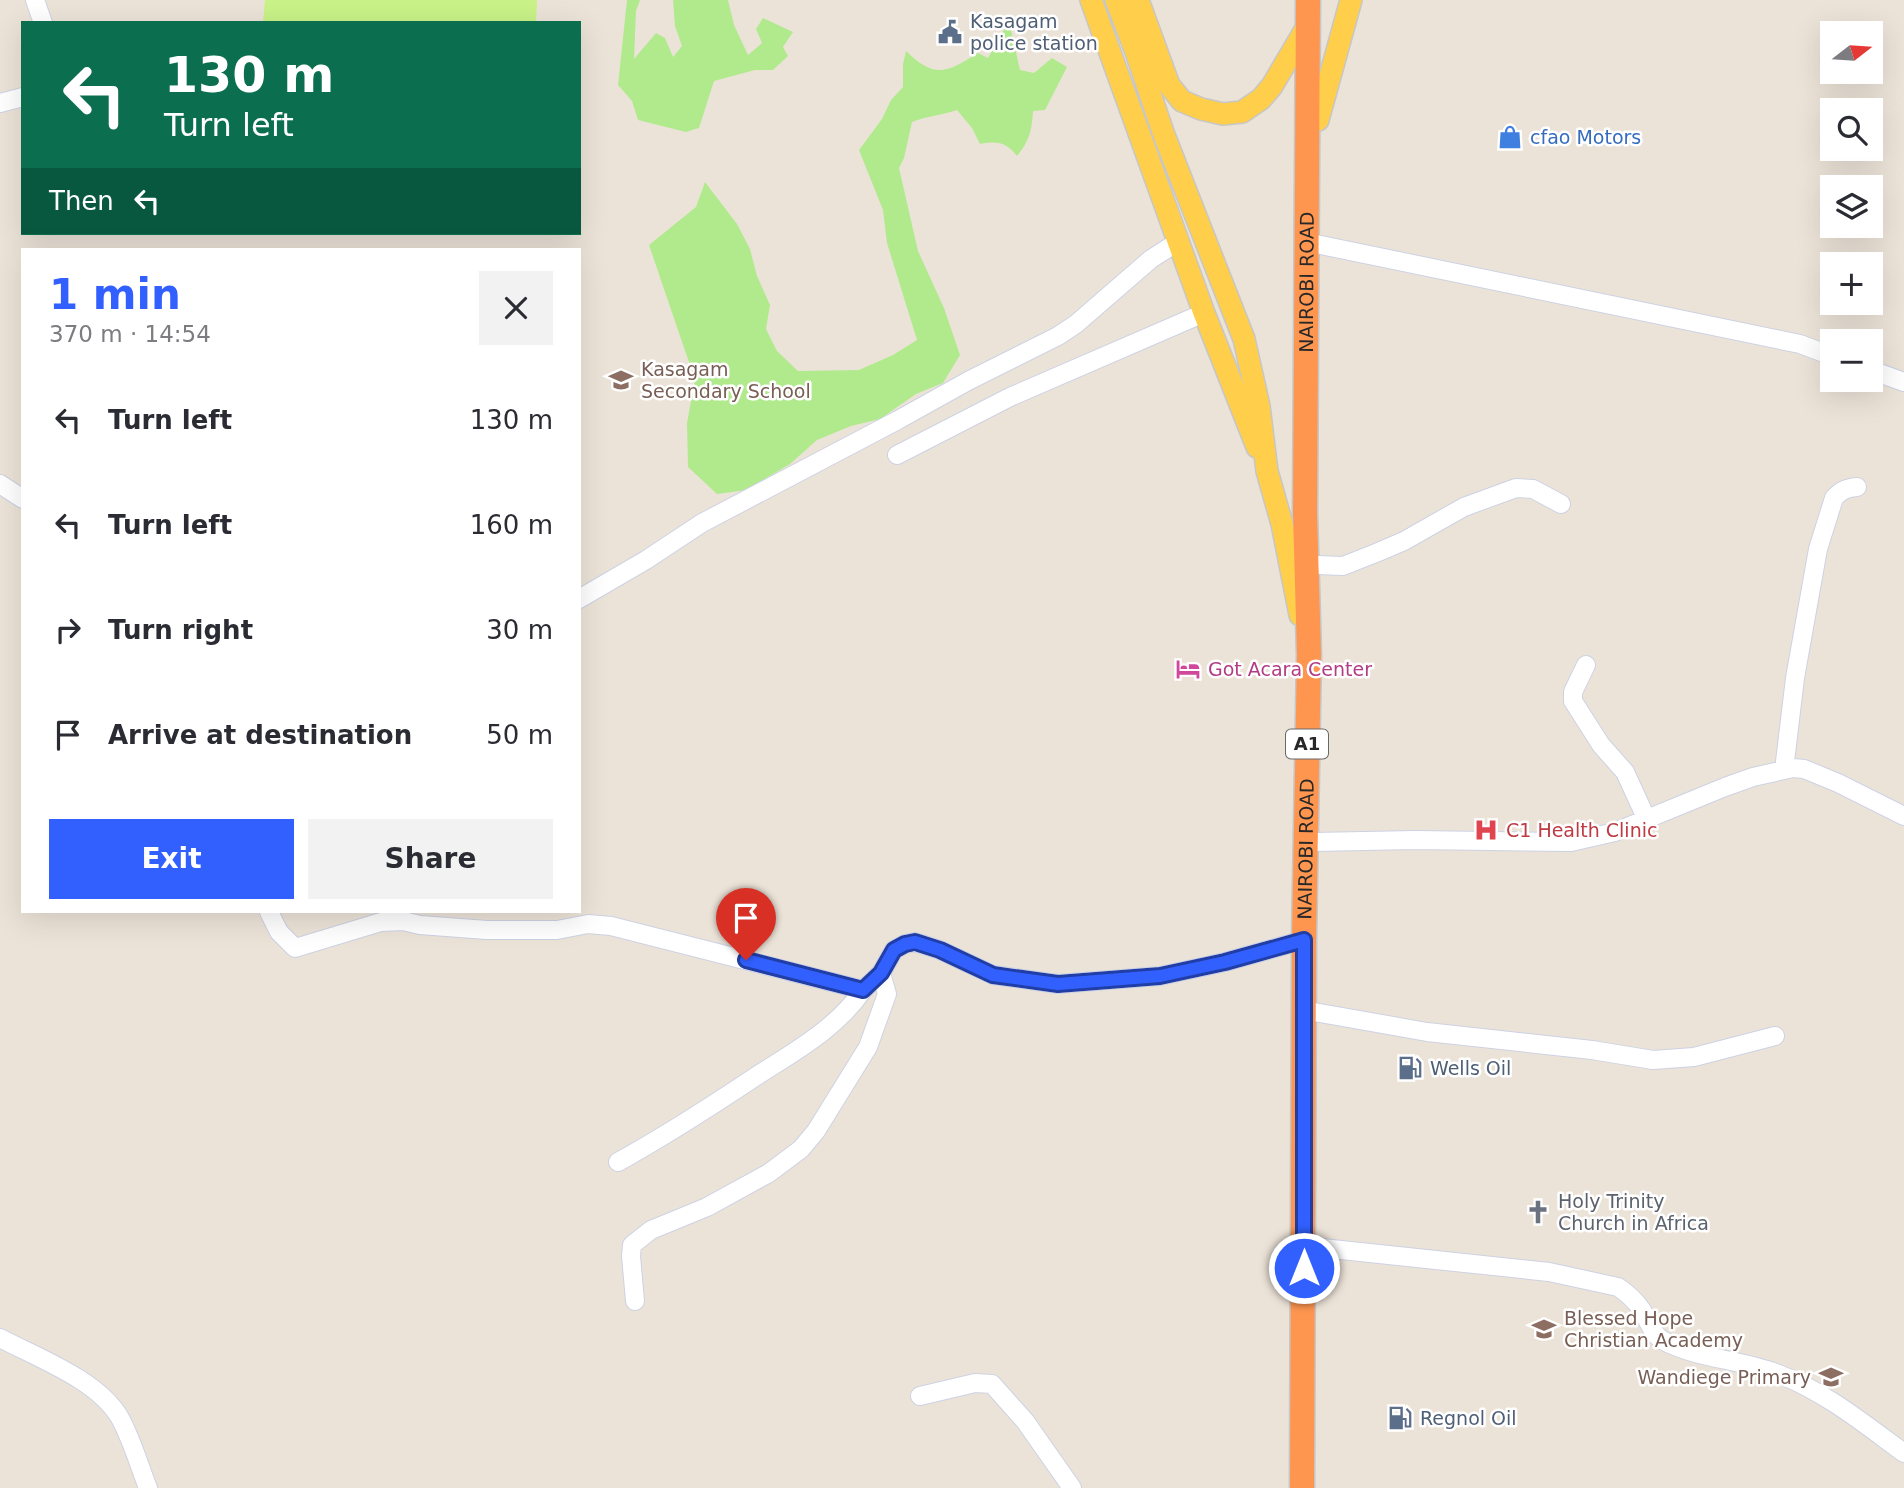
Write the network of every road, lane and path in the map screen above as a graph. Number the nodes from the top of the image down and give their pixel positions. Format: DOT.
graph roads {
  1 [pos="35,0"];
  2 [pos="1091,0"];
  3 [pos="1116,0"];
  4 [pos="1138,0"];
  5 [pos="1308,0"];
  6 [pos="1318,0"];
  7 [pos="1351,0"];
  8 [pos="42,21"];
  9 [pos="1308,25"];
  10 [pos="21,98"];
  11 [pos="0,103"];
  12 [pos="1318,121"];
  13 [pos="1179,241"];
  14 [pos="1316,244"];
  15 [pos="1204,313"];
  16 [pos="1820,352"];
  17 [pos="1883,374"];
  18 [pos="1904,382"];
  19 [pos="897,455"];
  20 [pos="1267,471"];
  21 [pos="0,484"];
  22 [pos="1857,487"];
  23 [pos="21,498"];
  24 [pos="1561,504"];
  25 [pos="1317,565"];
  26 [pos="581,598"];
  27 [pos="1308,655"];
  28 [pos="1586,665"];
  29 [pos="1784,770"];
  30 [pos="1904,816"];
  31 [pos="1647,820"];
  32 [pos="1313,842"];
  33 [pos="270,913"];
  34 [pos="1304,940"];
  35 [pos="881,973"];
  36 [pos="863,990"];
  37 [pos="1314,1012"];
  38 [pos="1775,1036"];
  39 [pos="618,1162"];
  40 [pos="1313,1247"];
  41 [pos="635,1301"];
  42 [pos="0,1338"];
  43 [pos="920,1396"];
  44 [pos="1904,1453"];
  45 [pos="148,1488"];
  46 [pos="1072,1488"];
  47 [pos="1303,1488"];
  48 [pos="1312,1488"];
  1 -- 8 [label="street"];
  2 -- 13 [label="main road"];
  3 -- 20 [label="main road"];
  4 -- 9 [label="main road"];
  5 -- 9 [label="highway, NAIROBI ROAD / A1"];
  6 -- 12 [label="highway, NAIROBI ROAD / A1"];
  7 -- 12 [label="main road"];
  9 -- 27 [label="highway, NAIROBI ROAD / A1"];
  10 -- 11 [label="street"];
  12 -- 14 [label="highway, NAIROBI ROAD / A1"];
  13 -- 15 [label="main road"];
  13 -- 26 [label="street"];
  14 -- 16 [label="street"];
  14 -- 25 [label="highway, NAIROBI ROAD / A1"];
  15 -- 19 [label="street"];
  15 -- 20 [label="main road"];
  17 -- 18 [label="street"];
  20 -- 27 [label="main road"];
  21 -- 23 [label="street"];
  22 -- 29 [label="street"];
  24 -- 25 [label="street"];
  25 -- 32 [label="highway, NAIROBI ROAD / A1"];
  27 -- 34 [label="highway, NAIROBI ROAD / A1"];
  28 -- 31 [label="street"];
  29 -- 30 [label="street"];
  29 -- 31 [label="street"];
  31 -- 32 [label="street"];
  32 -- 37 [label="highway, NAIROBI ROAD / A1"];
  33 -- 36 [label="street"];
  34 -- 35 [label="street"];
  34 -- 47 [label="highway, NAIROBI ROAD / A1"];
  35 -- 36 [label="street"];
  35 -- 41 [label="street"];
  36 -- 39 [label="street"];
  37 -- 38 [label="street"];
  37 -- 40 [label="highway, NAIROBI ROAD / A1"];
  40 -- 44 [label="street"];
  40 -- 48 [label="highway, NAIROBI ROAD / A1"];
  42 -- 45 [label="street"];
  43 -- 46 [label="street"];
}
